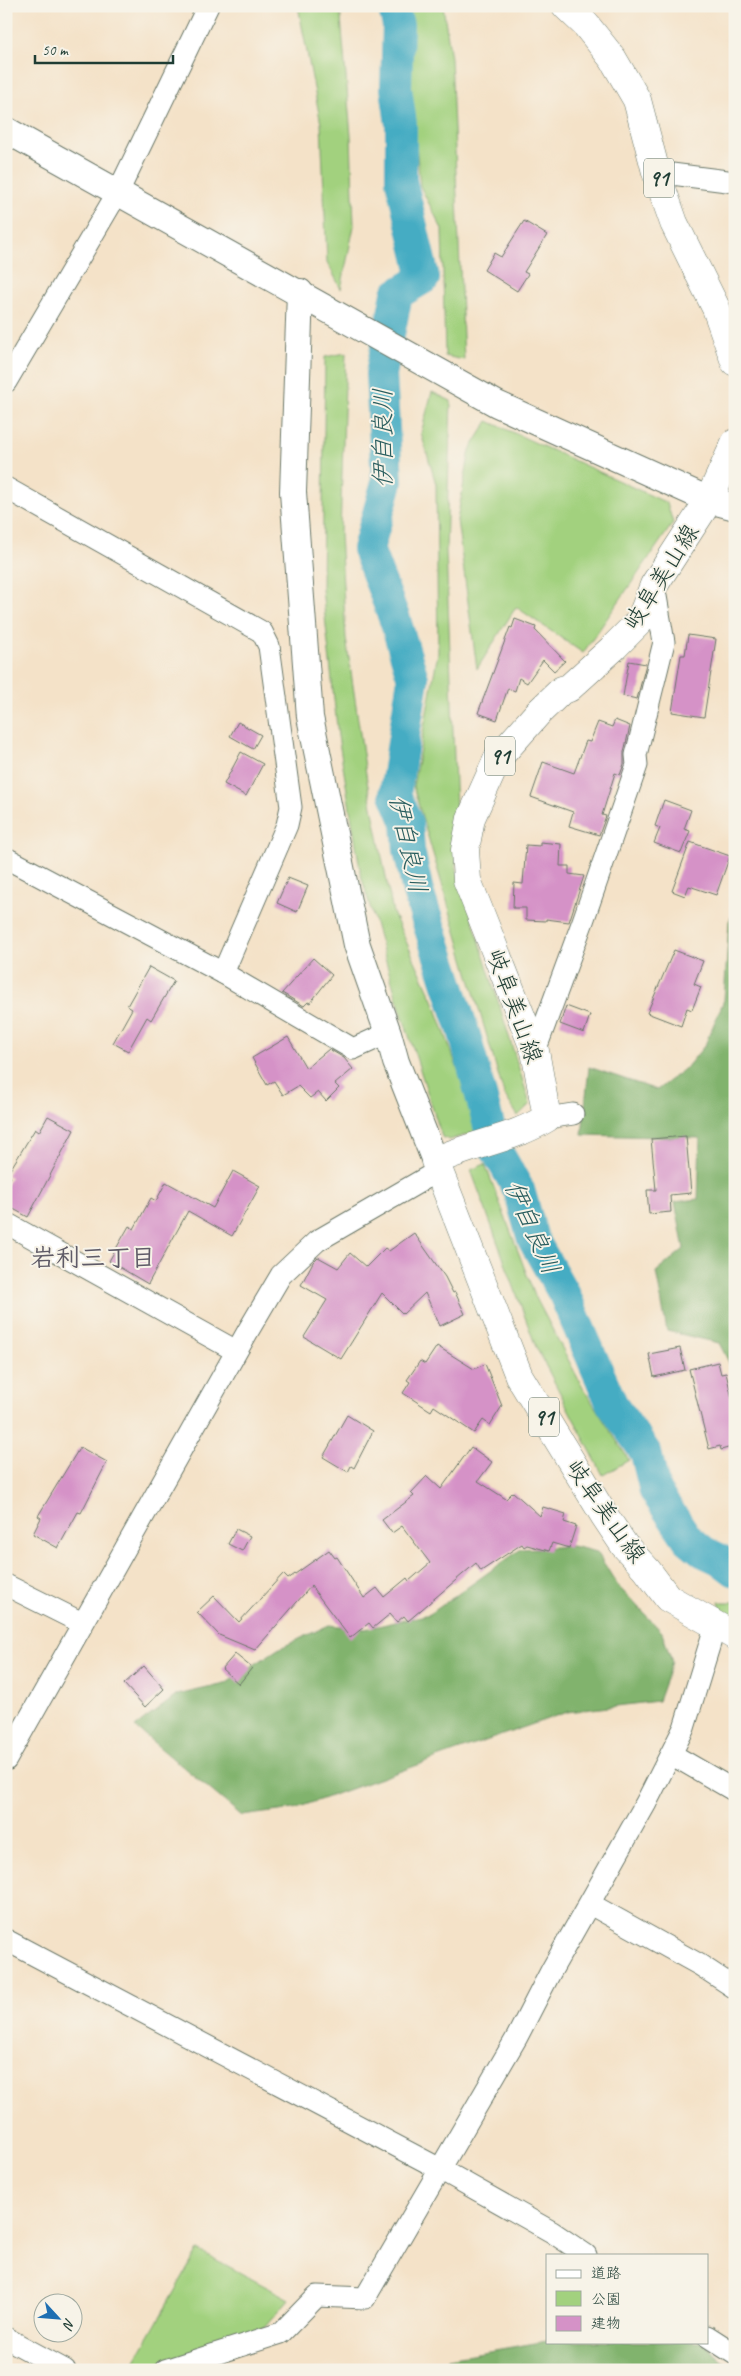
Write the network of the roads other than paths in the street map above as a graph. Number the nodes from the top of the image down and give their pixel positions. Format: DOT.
graph roads {
  1 [pos="208,6"];
  2 [pos="566,6"];
  3 [pos="6,130"];
  4 [pos="656,172"];
  5 [pos="735,182"];
  6 [pos="118,192"];
  7 [pos="300,292"];
  8 [pos="735,362"];
  9 [pos="6,382"];
  10 [pos="735,443"];
  11 [pos="6,488"];
  12 [pos="709,500"];
  13 [pos="735,507"];
  14 [pos="654,585"];
  15 [pos="6,858"];
  16 [pos="223,973"];
  17 [pos="388,1033"];
  18 [pos="535,1051"];
  19 [pos="441,1162"];
  20 [pos="6,1223"];
  21 [pos="236,1351"];
  22 [pos="6,1585"];
  23 [pos="82,1623"];
  24 [pos="725,1631"];
  25 [pos="670,1754"];
  26 [pos="6,1760"];
  27 [pos="735,1791"];
  28 [pos="590,1904"];
  29 [pos="6,1940"];
  30 [pos="735,1988"];
  31 [pos="440,2169"];
  32 [pos="585,2254"];
  33 [pos="708,2337"];
  34 [pos="6,2338"];
  35 [pos="735,2354"];
  36 [pos="65,2370"];
  37 [pos="165,2370"];
  1 -- 6 [label="street"];
  2 -- 4 [label="main road, 91"];
  3 -- 6 [label="street"];
  4 -- 5 [label="street"];
  4 -- 8 [label="main road, 91"];
  6 -- 7 [label="street"];
  6 -- 9 [label="street"];
  7 -- 12 [label="street"];
  7 -- 17 [label="street"];
  10 -- 12 [label="main road, 岐阜美山線 / 91"];
  11 -- 16 [label="street"];
  12 -- 13 [label="street"];
  12 -- 14 [label="main road, 岐阜美山線 / 91"];
  14 -- 18 [label="street"];
  14 -- 18 [label="main road, 岐阜美山線 / 91"];
  15 -- 16 [label="street"];
  16 -- 17 [label="street"];
  17 -- 19 [label="street"];
  18 -- 19 [label="main road, 岐阜美山線 / 91"];
  19 -- 21 [label="street"];
  19 -- 24 [label="main road, 岐阜美山線 / 91"];
  20 -- 21 [label="street"];
  21 -- 23 [label="street"];
  22 -- 23 [label="street"];
  23 -- 26 [label="street"];
  24 -- 25 [label="street"];
  25 -- 27 [label="street"];
  25 -- 28 [label="street"];
  28 -- 30 [label="street"];
  28 -- 31 [label="street"];
  29 -- 31 [label="street"];
  31 -- 32 [label="street"];
  31 -- 37 [label="street"];
  33 -- 35 [label="street"];
  34 -- 36 [label="street"];
}
